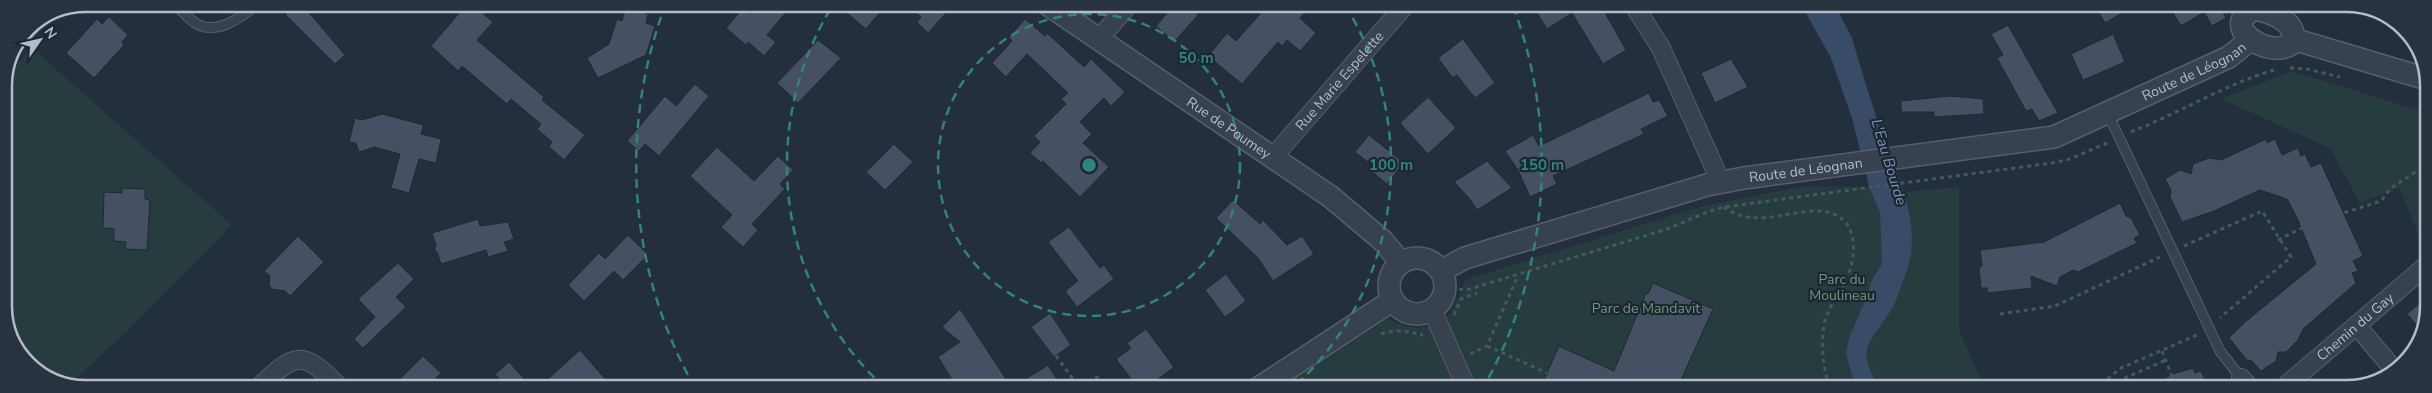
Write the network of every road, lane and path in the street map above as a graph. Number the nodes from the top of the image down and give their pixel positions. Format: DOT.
graph roads {
  1 [pos="183,12"];
  2 [pos="246,12"];
  3 [pos="1059,12"];
  4 [pos="1122,12"];
  5 [pos="1399,12"];
  6 [pos="1638,12"];
  7 [pos="2247,12"];
  8 [pos="2268,12"];
  9 [pos="1098,39"];
  10 [pos="2294,39"];
  11 [pos="2250,40"];
  12 [pos="2280,68"];
  13 [pos="2287,68"];
  14 [pos="2419,77"];
  15 [pos="2349,79"];
  16 [pos="2108,114"];
  17 [pos="2119,137"];
  18 [pos="1273,157"];
  19 [pos="2420,169"];
  20 [pos="1718,183"];
  21 [pos="1724,207"];
  22 [pos="2278,240"];
  23 [pos="2188,244"];
  24 [pos="2182,247"];
  25 [pos="2173,252"];
  26 [pos="1401,263"];
  27 [pos="2420,271"];
  28 [pos="1515,274"];
  29 [pos="1443,281"];
  30 [pos="1393,300"];
  31 [pos="1432,310"];
  32 [pos="2000,314"];
  33 [pos="2222,317"];
  34 [pos="2357,326"];
  35 [pos="2208,328"];
  36 [pos="1487,346"];
  37 [pos="2162,350"];
  38 [pos="1056,356"];
  39 [pos="1454,360"];
  40 [pos="2166,360"];
  41 [pos="2390,365"];
  42 [pos="1547,373"];
  43 [pos="1102,376"];
  44 [pos="2173,379"];
  45 [pos="266,380"];
  46 [pos="333,380"];
  47 [pos="1074,380"];
  48 [pos="1092,380"];
  49 [pos="1271,380"];
  50 [pos="1463,380"];
  51 [pos="1828,380"];
  52 [pos="2107,380"];
  53 [pos="2123,380"];
  54 [pos="2243,380"];
  55 [pos="2293,380"];
  1 -- 2 [label="lane"];
  3 -- 9 [label="street, Rue de Poumey"];
  4 -- 9 [label="street"];
  5 -- 18 [label="street, Rue Marie Espelette"];
  6 -- 20 [label="street"];
  7 -- 11 [label="street"];
  8 -- 10 [label="street"];
  9 -- 18 [label="street, Rue de Poumey"];
  10 -- 11 [label="street"];
  10 -- 14 [label="street"];
  11 -- 16 [label="street, Route de Léognan"];
  12 -- 17 [label="path"];
  13 -- 15 [label="path"];
  16 -- 17 [label="lane"];
  16 -- 20 [label="street, Route de Léognan"];
  17 -- 21 [label="path"];
  17 -- 25 [label="lane"];
  18 -- 26 [label="street, Rue de Poumey"];
  19 -- 22 [label="path"];
  20 -- 29 [label="street, Route de Léognan"];
  21 -- 28 [label="path"];
  21 -- 51 [label="path"];
  22 -- 23 [label="path"];
  22 -- 33 [label="path"];
  24 -- 25 [label="path"];
  25 -- 32 [label="path"];
  25 -- 35 [label="lane"];
  26 -- 29 [label="street"];
  26 -- 30 [label="street"];
  27 -- 34 [label="street, Chemin du Gay"];
  28 -- 29 [label="path"];
  28 -- 36 [label="path"];
  29 -- 31 [label="street"];
  30 -- 31 [label="street"];
  30 -- 49 [label="street"];
  31 -- 39 [label="street"];
  34 -- 41 [label="street"];
  34 -- 55 [label="street, Chemin du Gay"];
  35 -- 37 [label="path"];
  35 -- 54 [label="lane"];
  36 -- 39 [label="path"];
  36 -- 42 [label="path"];
  37 -- 40 [label="path"];
  37 -- 52 [label="path"];
  38 -- 47 [label="path"];
  39 -- 50 [label="street"];
  40 -- 44 [label="path"];
  40 -- 53 [label="path"];
  43 -- 48 [label="path"];
  45 -- 46 [label="street"];
}
